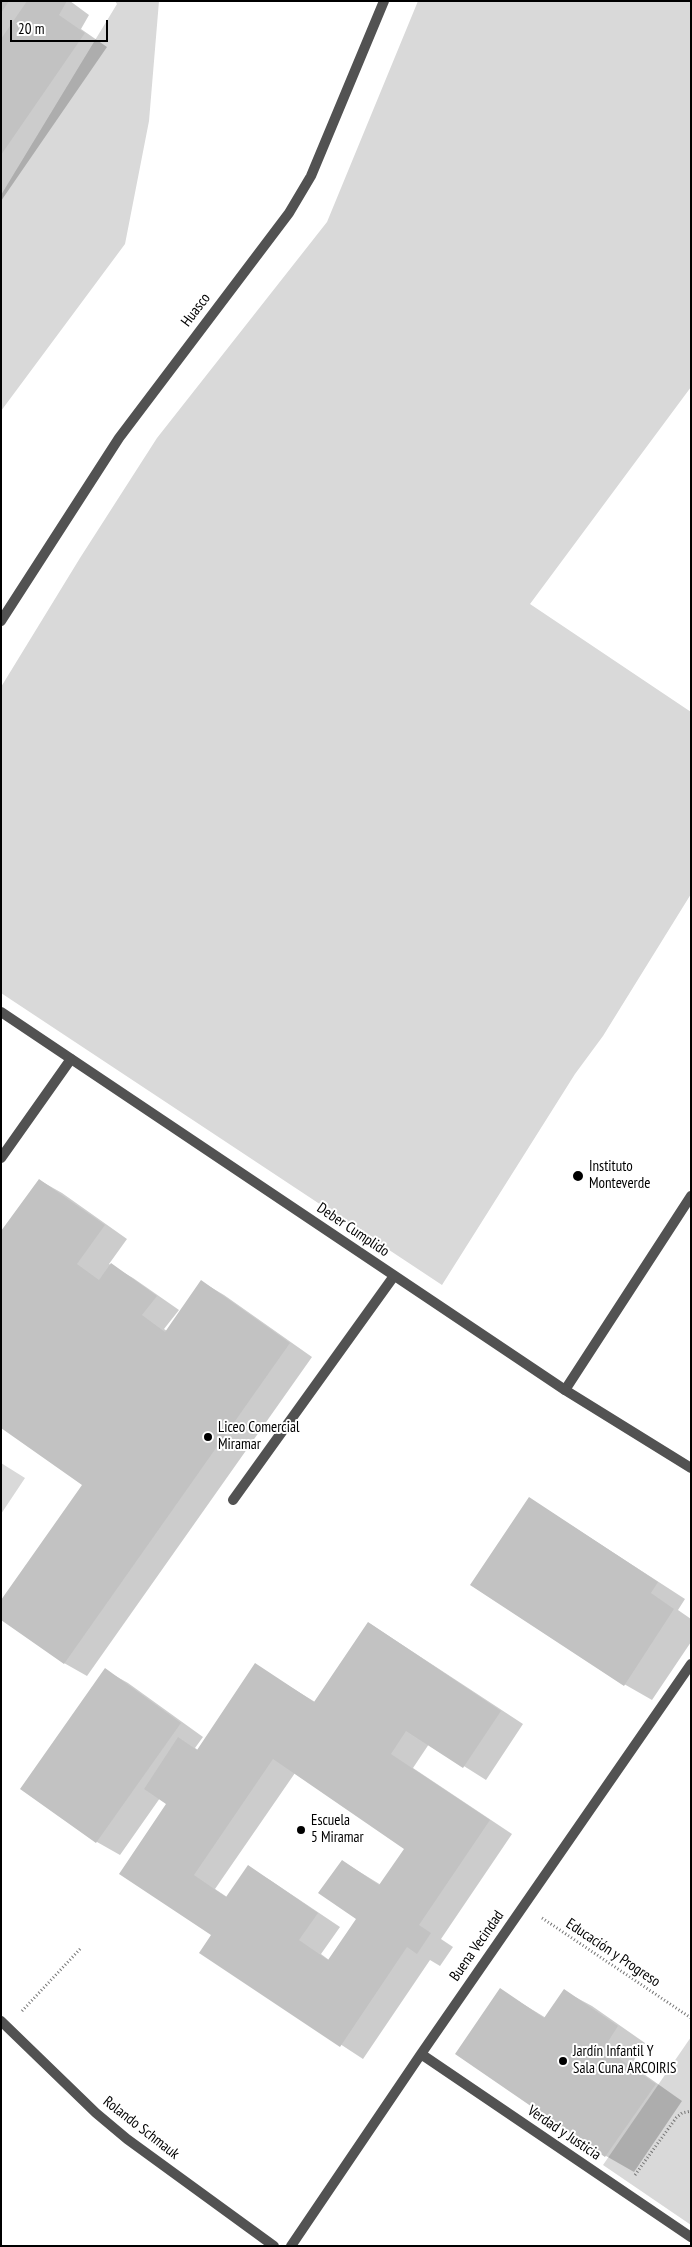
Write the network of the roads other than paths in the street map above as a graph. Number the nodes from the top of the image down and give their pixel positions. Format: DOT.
graph roads {
  1 [pos="384,1"];
  2 [pos="1,620"];
  3 [pos="1,1012"];
  4 [pos="71,1059"];
  5 [pos="1,1158"];
  6 [pos="691,1196"];
  7 [pos="394,1276"];
  8 [pos="565,1390"];
  9 [pos="691,1468"];
  10 [pos="233,1500"];
  11 [pos="691,1664"];
  12 [pos="4,2024"];
  13 [pos="421,2054"];
  14 [pos="691,2238"];
  15 [pos="274,2246"];
  16 [pos="291,2246"];
  1 -- 2 [label="street, Huasco"];
  3 -- 4 [label="street, Deber Cumplido"];
  4 -- 5 [label="street"];
  4 -- 7 [label="street, Deber Cumplido"];
  6 -- 8 [label="street"];
  7 -- 8 [label="street, Deber Cumplido"];
  7 -- 10 [label="street"];
  8 -- 9 [label="street, Deber Cumplido"];
  11 -- 13 [label="street, Buena Vecindad"];
  12 -- 15 [label="street, Rolando Schmauk"];
  13 -- 14 [label="street, Verdad y Justicia"];
  13 -- 16 [label="street, Buena Vecindad"];
}
